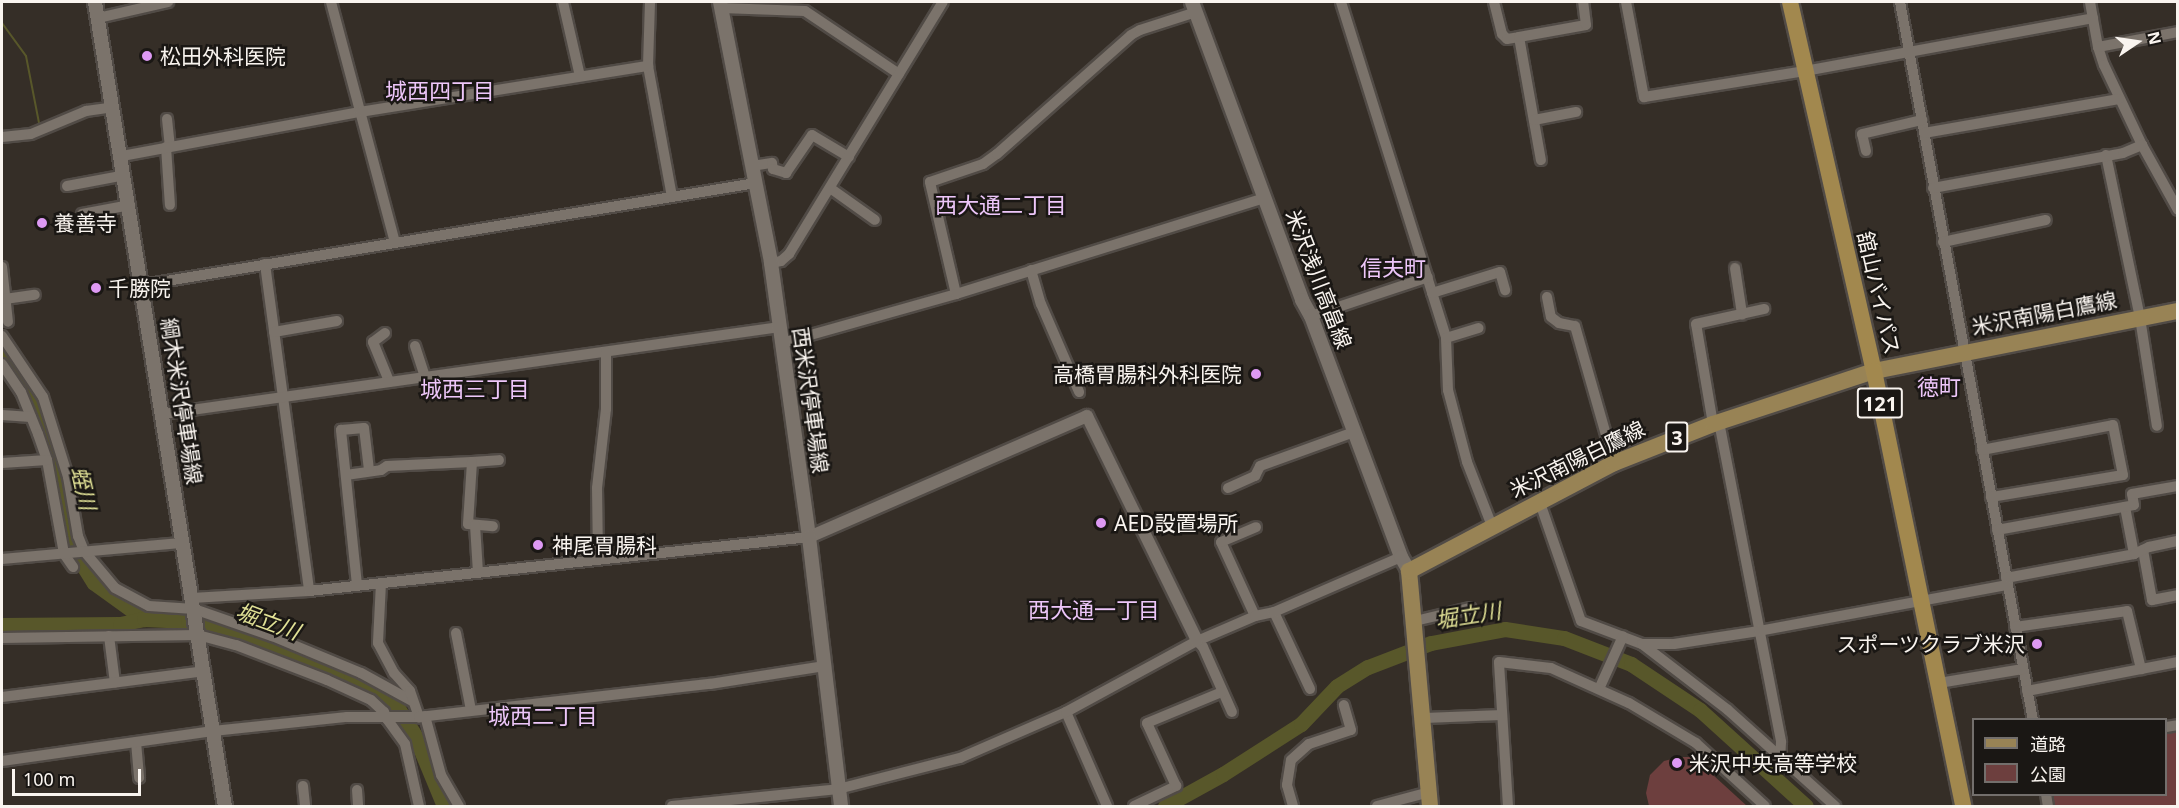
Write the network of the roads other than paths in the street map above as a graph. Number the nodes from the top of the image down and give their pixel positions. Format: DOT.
graph roads {
  1 [pos="95,2"];
  2 [pos="168,2"];
  3 [pos="331,2"];
  4 [pos="563,2"];
  5 [pos="650,2"];
  6 [pos="943,2"];
  7 [pos="1341,2"];
  8 [pos="1494,2"];
  9 [pos="1582,2"];
  10 [pos="1626,2"];
  11 [pos="1790,2"];
  12 [pos="1900,2"];
  13 [pos="2090,2"];
  14 [pos="721,5"];
  15 [pos="808,6"];
  16 [pos="1194,7"];
  17 [pos="98,18"];
  18 [pos="2093,18"];
  19 [pos="2178,32"];
  20 [pos="1519,37"];
  21 [pos="2097,47"];
  22 [pos="1907,52"];
  23 [pos="648,66"];
  24 [pos="1805,71"];
  25 [pos="899,74"];
  26 [pos="580,76"];
  27 [pos="2119,99"];
  28 [pos="114,106"];
  29 [pos="1576,111"];
  30 [pos="360,112"];
  31 [pos="167,119"];
  32 [pos="1534,120"];
  33 [pos="1922,120"];
  34 [pos="1924,134"];
  35 [pos="2,137"];
  36 [pos="2142,145"];
  37 [pos="168,147"];
  38 [pos="1866,151"];
  39 [pos="2106,155"];
  40 [pos="122,156"];
  41 [pos="849,157"];
  42 [pos="1541,160"];
  43 [pos="752,166"];
  44 [pos="125,175"];
  45 [pos="755,183"];
  46 [pos="67,186"];
  47 [pos="830,188"];
  48 [pos="1934,188"];
  49 [pos="672,196"];
  50 [pos="1265,198"];
  51 [pos="130,205"];
  52 [pos="170,205"];
  53 [pos="2178,210"];
  54 [pos="82,214"];
  55 [pos="875,220"];
  56 [pos="2046,220"];
  57 [pos="395,242"];
  58 [pos="1943,242"];
  59 [pos="265,264"];
  60 [pos="771,264"];
  61 [pos="2,267"];
  62 [pos="1735,268"];
  63 [pos="1031,270"];
  64 [pos="1428,277"];
  65 [pos="143,285"];
  66 [pos="1505,290"];
  67 [pos="1432,293"];
  68 [pos="956,294"];
  69 [pos="35,295"];
  70 [pos="1547,297"];
  71 [pos="5,299"];
  72 [pos="1764,309"];
  73 [pos="2178,311"];
  74 [pos="1742,314"];
  75 [pos="1311,316"];
  76 [pos="2140,318"];
  77 [pos="337,321"];
  78 [pos="8,322"];
  79 [pos="780,327"];
  80 [pos="1479,328"];
  81 [pos="274,332"];
  82 [pos="385,333"];
  83 [pos="2,336"];
  84 [pos="1446,338"];
  85 [pos="782,343"];
  86 [pos="415,346"];
  87 [pos="606,352"];
  88 [pos="1964,352"];
  89 [pos="2,364"];
  90 [pos="1874,371"];
  91 [pos="425,377"];
  92 [pos="389,381"];
  93 [pos="1079,392"];
  94 [pos="285,397"];
  95 [pos="163,414"];
  96 [pos="2,415"];
  97 [pos="31,417"];
  98 [pos="1716,423"];
  99 [pos="2157,426"];
  100 [pos="1354,432"];
  101 [pos="1983,450"];
  102 [pos="47,460"];
  103 [pos="499,460"];
  104 [pos="472,462"];
  105 [pos="2,463"];
  106 [pos="1614,463"];
  107 [pos="369,470"];
  108 [pos="345,475"];
  109 [pos="2178,486"];
  110 [pos="1228,488"];
  111 [pos="1991,497"];
  112 [pos="1539,500"];
  113 [pos="2125,507"];
  114 [pos="475,525"];
  115 [pos="493,526"];
  116 [pos="1492,526"];
  117 [pos="1256,527"];
  118 [pos="1997,530"];
  119 [pos="809,537"];
  120 [pos="2178,541"];
  121 [pos="183,543"];
  122 [pos="82,551"];
  123 [pos="2138,552"];
  124 [pos="66,553"];
  125 [pos="598,558"];
  126 [pos="2,559"];
  127 [pos="1405,564"];
  128 [pos="73,567"];
  129 [pos="478,573"];
  130 [pos="2007,581"];
  131 [pos="381,583"];
  132 [pos="357,585"];
  133 [pos="309,591"];
  134 [pos="2178,595"];
  135 [pos="1921,599"];
  136 [pos="193,607"];
  137 [pos="1470,608"];
  138 [pos="1274,612"];
  139 [pos="1255,616"];
  140 [pos="1415,624"];
  141 [pos="2015,627"];
  142 [pos="1759,631"];
  143 [pos="198,633"];
  144 [pos="456,633"];
  145 [pos="109,636"];
  146 [pos="2,638"];
  147 [pos="1623,638"];
  148 [pos="1197,641"];
  149 [pos="1642,644"];
  150 [pos="2178,662"];
  151 [pos="825,666"];
  152 [pos="2023,669"];
  153 [pos="2141,669"];
  154 [pos="205,671"];
  155 [pos="115,683"];
  156 [pos="1939,683"];
  157 [pos="1310,689"];
  158 [pos="1599,689"];
  159 [pos="2027,691"];
  160 [pos="1222,692"];
  161 [pos="2,697"];
  162 [pos="412,701"];
  163 [pos="1344,705"];
  164 [pos="471,710"];
  165 [pos="1066,712"];
  166 [pos="1232,712"];
  167 [pos="1502,715"];
  168 [pos="419,716"];
  169 [pos="388,718"];
  170 [pos="1424,718"];
  171 [pos="2032,718"];
  172 [pos="213,730"];
  173 [pos="136,741"];
  174 [pos="1780,759"];
  175 [pos="2,760"];
  176 [pos="139,778"];
  177 [pos="303,786"];
  178 [pos="838,789"];
  179 [pos="357,790"];
  180 [pos="1430,799"];
  181 [pos="225,807"];
  182 [pos="305,807"];
  183 [pos="358,807"];
  184 [pos="419,807"];
  185 [pos="459,807"];
  186 [pos="672,807"];
  187 [pos="841,807"];
  188 [pos="1107,807"];
  189 [pos="1134,807"];
  190 [pos="1293,807"];
  191 [pos="1377,807"];
  192 [pos="1508,807"];
  193 [pos="1765,807"];
  194 [pos="1834,807"];
  195 [pos="1963,807"];
  1 -- 17 [label="main road, 綱木米沢停車場線"];
  2 -- 17 [label="street"];
  3 -- 30 [label="street"];
  4 -- 26 [label="street"];
  5 -- 23 [label="street"];
  6 -- 25 [label="street"];
  7 -- 64 [label="street"];
  8 -- 20 [label="street"];
  9 -- 20 [label="street"];
  10 -- 24 [label="street"];
  11 -- 24 [label="highway, 舘山バイパス / 121"];
  12 -- 22 [label="street"];
  13 -- 18 [label="street"];
  14 -- 15 [label="street"];
  14 -- 43 [label="main road, 西米沢停車場線"];
  15 -- 25 [label="street"];
  16 -- 50 [label="main road, 米沢浅川高畠線"];
  16 -- 68 [label="street"];
  17 -- 28 [label="main road, 綱木米沢停車場線"];
  18 -- 21 [label="street"];
  18 -- 22 [label="street"];
  19 -- 21 [label="street"];
  20 -- 32 [label="street"];
  21 -- 27 [label="street"];
  22 -- 24 [label="street"];
  22 -- 33 [label="street"];
  23 -- 26 [label="street"];
  23 -- 49 [label="street"];
  24 -- 90 [label="highway, 舘山バイパス / 121"];
  25 -- 41 [label="street"];
  26 -- 30 [label="street"];
  27 -- 34 [label="street"];
  27 -- 36 [label="street"];
  28 -- 35 [label="street"];
  28 -- 40 [label="main road, 綱木米沢停車場線"];
  29 -- 32 [label="street"];
  30 -- 37 [label="street"];
  30 -- 57 [label="street"];
  31 -- 37 [label="street"];
  32 -- 42 [label="street"];
  33 -- 34 [label="street"];
  33 -- 38 [label="street"];
  34 -- 48 [label="street"];
  36 -- 39 [label="street"];
  36 -- 53 [label="street"];
  37 -- 40 [label="street"];
  37 -- 52 [label="street"];
  39 -- 48 [label="street"];
  39 -- 76 [label="street"];
  40 -- 44 [label="main road, 綱木米沢停車場線"];
  41 -- 43 [label="street"];
  41 -- 47 [label="street"];
  43 -- 45 [label="main road, 西米沢停車場線"];
  44 -- 46 [label="street"];
  44 -- 51 [label="main road, 綱木米沢停車場線"];
  45 -- 49 [label="street"];
  45 -- 60 [label="main road, 西米沢停車場線"];
  47 -- 55 [label="street"];
  47 -- 60 [label="street"];
  48 -- 58 [label="street"];
  49 -- 57 [label="street"];
  50 -- 63 [label="street"];
  50 -- 75 [label="main road, 米沢浅川高畠線"];
  51 -- 54 [label="street"];
  51 -- 65 [label="main road, 綱木米沢停車場線"];
  56 -- 58 [label="street"];
  57 -- 59 [label="street"];
  58 -- 88 [label="street"];
  59 -- 65 [label="street"];
  59 -- 81 [label="street"];
  60 -- 79 [label="main road, 西米沢停車場線"];
  61 -- 71 [label="street"];
  62 -- 74 [label="street"];
  63 -- 68 [label="street"];
  63 -- 93 [label="street"];
  64 -- 67 [label="street"];
  64 -- 75 [label="street"];
  65 -- 95 [label="main road, 綱木米沢停車場線"];
  66 -- 67 [label="street"];
  67 -- 84 [label="street"];
  68 -- 85 [label="street"];
  69 -- 71 [label="street"];
  70 -- 106 [label="street"];
  71 -- 78 [label="street"];
  72 -- 74 [label="street"];
  73 -- 76 [label="main road, 米沢南陽白鷹線 / 3"];
  74 -- 98 [label="street"];
  75 -- 100 [label="main road, 米沢浅川高畠線"];
  76 -- 88 [label="main road, 米沢南陽白鷹線 / 3"];
  76 -- 99 [label="street"];
  77 -- 81 [label="street"];
  79 -- 85 [label="main road, 西米沢停車場線"];
  79 -- 87 [label="street"];
  80 -- 84 [label="street"];
  81 -- 94 [label="street"];
  82 -- 92 [label="street"];
  83 -- 122 [label="street"];
  84 -- 116 [label="street"];
  85 -- 119 [label="main road, 西米沢停車場線"];
  86 -- 91 [label="street"];
  87 -- 91 [label="street"];
  87 -- 125 [label="street"];
  88 -- 90 [label="main road, 米沢南陽白鷹線 / 3"];
  88 -- 101 [label="street"];
  89 -- 97 [label="street"];
  90 -- 98 [label="main road, 米沢南陽白鷹線 / 3"];
  90 -- 135 [label="highway, 舘山バイパス / 121"];
  91 -- 92 [label="street"];
  92 -- 94 [label="street"];
  94 -- 95 [label="street"];
  94 -- 133 [label="street"];
  95 -- 121 [label="main road, 綱木米沢停車場線"];
  96 -- 97 [label="street"];
  97 -- 102 [label="street"];
  98 -- 106 [label="main road, 米沢南陽白鷹線 / 3"];
  98 -- 142 [label="street"];
  100 -- 110 [label="street"];
  100 -- 127 [label="main road, 米沢浅川高畠線"];
  101 -- 111 [label="street"];
  101 -- 111 [label="street"];
  102 -- 105 [label="street"];
  102 -- 124 [label="street"];
  103 -- 104 [label="street"];
  104 -- 107 [label="street"];
  104 -- 114 [label="street"];
  106 -- 112 [label="main road, 米沢南陽白鷹線 / 3"];
  107 -- 108 [label="street"];
  107 -- 108 [label="street"];
  108 -- 132 [label="street"];
  109 -- 113 [label="street"];
  111 -- 118 [label="street"];
  112 -- 116 [label="main road, 米沢南陽白鷹線 / 3"];
  112 -- 147 [label="street"];
  113 -- 118 [label="street"];
  113 -- 123 [label="street"];
  114 -- 115 [label="street"];
  114 -- 129 [label="street"];
  116 -- 127 [label="main road, 米沢南陽白鷹線 / 3"];
  117 -- 139 [label="street"];
  118 -- 130 [label="street"];
  119 -- 125 [label="street"];
  119 -- 148 [label="street"];
  119 -- 151 [label="main road, 西米沢停車場線"];
  120 -- 123 [label="street"];
  121 -- 122 [label="street"];
  121 -- 136 [label="main road, 綱木米沢停車場線"];
  122 -- 124 [label="street"];
  122 -- 136 [label="street"];
  123 -- 130 [label="street"];
  123 -- 134 [label="street"];
  124 -- 126 [label="street"];
  124 -- 128 [label="street"];
  125 -- 129 [label="street"];
  127 -- 138 [label="street"];
  127 -- 140 [label="main road"];
  129 -- 131 [label="street"];
  130 -- 135 [label="street"];
  130 -- 141 [label="street"];
  131 -- 132 [label="street"];
  131 -- 162 [label="street"];
  132 -- 133 [label="street"];
  133 -- 136 [label="street"];
  135 -- 142 [label="street"];
  135 -- 156 [label="highway, 舘山バイパス / 121"];
  136 -- 143 [label="main road, 綱木米沢停車場線"];
  136 -- 162 [label="street"];
  137 -- 140 [label="street"];
  138 -- 139 [label="street"];
  138 -- 157 [label="street"];
  139 -- 148 [label="street"];
  140 -- 170 [label="main road"];
  141 -- 152 [label="street"];
  141 -- 153 [label="street"];
  142 -- 149 [label="street"];
  142 -- 174 [label="street"];
  143 -- 145 [label="street"];
  143 -- 154 [label="main road, 綱木米沢停車場線"];
  143 -- 169 [label="street"];
  144 -- 164 [label="street"];
  145 -- 146 [label="street"];
  145 -- 155 [label="street"];
  147 -- 149 [label="street"];
  147 -- 158 [label="street"];
  148 -- 160 [label="street"];
  148 -- 165 [label="street"];
  149 -- 174 [label="street"];
  150 -- 153 [label="street"];
  151 -- 164 [label="street"];
  151 -- 178 [label="main road, 西米沢停車場線"];
  152 -- 156 [label="street"];
  152 -- 159 [label="street"];
  153 -- 159 [label="street"];
  154 -- 155 [label="street"];
  154 -- 172 [label="main road, 綱木米沢停車場線"];
  155 -- 161 [label="street"];
  156 -- 195 [label="highway, 舘山バイパス / 121"];
  158 -- 167 [label="street"];
  158 -- 193 [label="street"];
  159 -- 171 [label="street"];
  160 -- 166 [label="street"];
  160 -- 189 [label="street"];
  162 -- 168 [label="street"];
  163 -- 190 [label="street"];
  164 -- 168 [label="street"];
  165 -- 178 [label="street"];
  165 -- 188 [label="street"];
  167 -- 170 [label="street"];
  167 -- 192 [label="street"];
  168 -- 169 [label="street"];
  168 -- 185 [label="street"];
  169 -- 172 [label="street"];
  169 -- 184 [label="street"];
  170 -- 180 [label="main road"];
  172 -- 173 [label="street"];
  172 -- 181 [label="main road, 綱木米沢停車場線"];
  173 -- 175 [label="street"];
  173 -- 176 [label="street"];
  174 -- 194 [label="street"];
  177 -- 182 [label="street"];
  178 -- 186 [label="street"];
  178 -- 187 [label="main road, 西米沢停車場線"];
  179 -- 183 [label="street"];
  180 -- 191 [label="street"];
}
